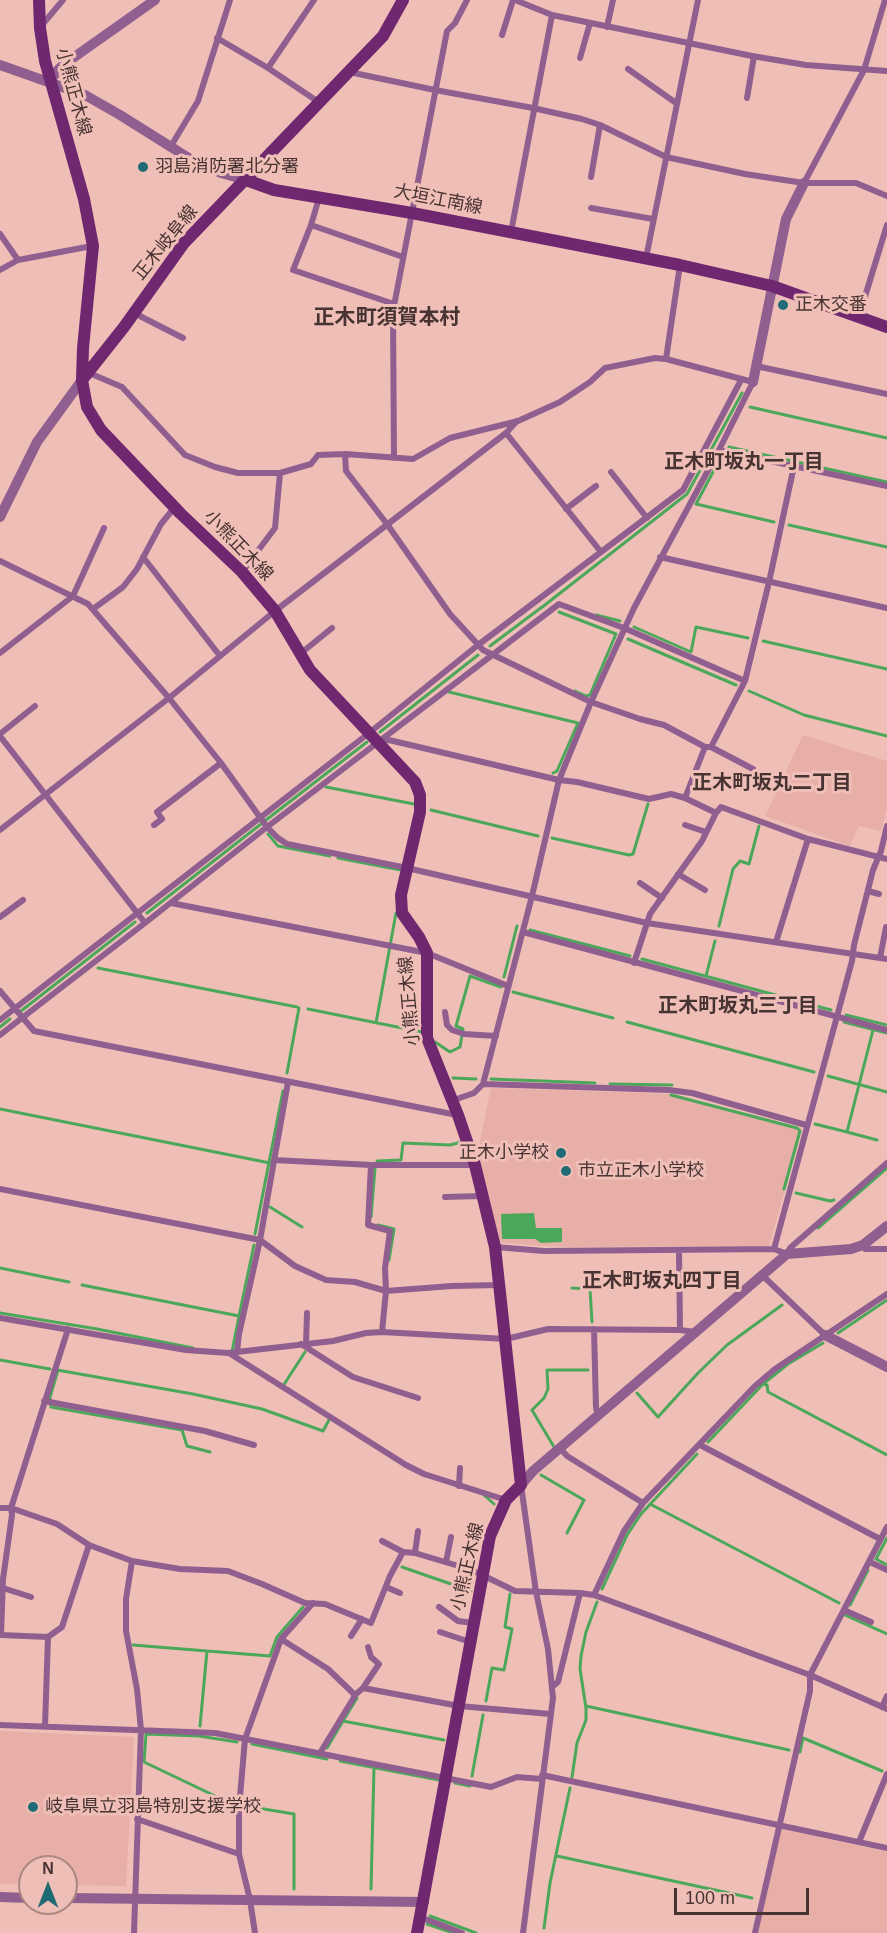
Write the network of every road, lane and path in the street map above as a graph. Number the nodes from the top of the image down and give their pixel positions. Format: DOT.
graph roads {
  1 [pos="39,0"];
  2 [pos="63,0"];
  3 [pos="155,0"];
  4 [pos="230,0"];
  5 [pos="314,0"];
  6 [pos="403,0"];
  7 [pos="467,0"];
  8 [pos="514,0"];
  9 [pos="613,0"];
  10 [pos="698,0"];
  11 [pos="885,0"];
  12 [pos="552,15"];
  13 [pos="590,23"];
  14 [pos="607,27"];
  15 [pos="40,28"];
  16 [pos="501,35"];
  17 [pos="218,38"];
  18 [pos="688,43"];
  19 [pos="754,56"];
  20 [pos="580,58"];
  21 [pos="0,65"];
  22 [pos="268,68"];
  23 [pos="628,69"];
  24 [pos="864,70"];
  25 [pos="887,70"];
  26 [pos="349,72"];
  27 [pos="50,82"];
  28 [pos="435,90"];
  29 [pos="747,98"];
  30 [pos="320,102"];
  31 [pos="676,103"];
  32 [pos="533,108"];
  33 [pos="600,125"];
  34 [pos="171,146"];
  35 [pos="666,157"];
  36 [pos="591,177"];
  37 [pos="246,180"];
  38 [pos="804,183"];
  39 [pos="887,196"];
  40 [pos="319,198"];
  41 [pos="591,208"];
  42 [pos="412,213"];
  43 [pos="653,219"];
  44 [pos="311,225"];
  45 [pos="887,225"];
  46 [pos="511,232"];
  47 [pos="0,234"];
  48 [pos="93,246"];
  49 [pos="403,256"];
  50 [pos="646,258"];
  51 [pos="18,260"];
  52 [pos="680,265"];
  53 [pos="0,270"];
  54 [pos="772,286"];
  55 [pos="394,304"];
  56 [pos="134,313"];
  57 [pos="859,316"];
  58 [pos="887,327"];
  59 [pos="183,338"];
  60 [pos="666,359"];
  61 [pos="756,366"];
  62 [pos="86,377"];
  63 [pos="741,380"];
  64 [pos="753,382"];
  65 [pos="887,394"];
  66 [pos="518,421"];
  67 [pos="506,433"];
  68 [pos="719,450"];
  69 [pos="345,454"];
  70 [pos="394,458"];
  71 [pos="794,466"];
  72 [pos="611,472"];
  73 [pos="280,473"];
  74 [pos="596,486"];
  75 [pos="887,486"];
  76 [pos="174,508"];
  77 [pos="566,509"];
  78 [pos="0,517"];
  79 [pos="646,518"];
  80 [pos="387,524"];
  81 [pos="104,528"];
  82 [pos="601,552"];
  83 [pos="143,557"];
  84 [pos="660,557"];
  85 [pos="0,561"];
  86 [pos="242,572"];
  87 [pos="769,582"];
  88 [pos="73,596"];
  89 [pos="887,608"];
  90 [pos="93,609"];
  91 [pos="275,611"];
  92 [pos="332,628"];
  93 [pos="624,628"];
  94 [pos="478,645"];
  95 [pos="0,653"];
  96 [pos="490,654"];
  97 [pos="300,655"];
  98 [pos="220,656"];
  99 [pos="746,681"];
  100 [pos="169,698"];
  101 [pos="591,702"];
  102 [pos="35,706"];
  103 [pos="369,733"];
  104 [pos="0,735"];
  105 [pos="379,742"];
  106 [pos="708,747"];
  107 [pos="221,763"];
  108 [pos="753,769"];
  109 [pos="559,780"];
  110 [pos="45,795"];
  111 [pos="685,798"];
  112 [pos="716,813"];
  113 [pos="261,818"];
  114 [pos="154,825"];
  115 [pos="685,825"];
  116 [pos="887,826"];
  117 [pos="267,827"];
  118 [pos="0,830"];
  119 [pos="706,832"];
  120 [pos="808,839"];
  121 [pos="879,857"];
  122 [pos="887,859"];
  123 [pos="407,868"];
  124 [pos="678,874"];
  125 [pos="640,883"];
  126 [pos="705,890"];
  127 [pos="868,891"];
  128 [pos="879,894"];
  129 [pos="532,896"];
  130 [pos="662,898"];
  131 [pos="23,900"];
  132 [pos="171,903"];
  133 [pos="137,912"];
  134 [pos="0,917"];
  135 [pos="145,923"];
  136 [pos="647,923"];
  137 [pos="886,927"];
  138 [pos="522,932"];
  139 [pos="776,942"];
  140 [pos="427,953"];
  141 [pos="853,954"];
  142 [pos="883,958"];
  143 [pos="634,963"];
  144 [pos="508,986"];
  145 [pos="0,990"];
  146 [pos="15,1008"];
  147 [pos="445,1012"];
  148 [pos="837,1017"];
  149 [pos="22,1018"];
  150 [pos="0,1020"];
  151 [pos="887,1030"];
  152 [pos="0,1035"];
  153 [pos="496,1036"];
  154 [pos="288,1082"];
  155 [pos="483,1084"];
  156 [pos="452,1101"];
  157 [pos="458,1115"];
  158 [pos="806,1125"];
  159 [pos="274,1160"];
  160 [pos="887,1163"];
  161 [pos="371,1165"];
  162 [pos="475,1165"];
  163 [pos="0,1189"];
  164 [pos="483,1196"];
  165 [pos="445,1197"];
  166 [pos="887,1226"];
  167 [pos="260,1240"];
  168 [pos="863,1245"];
  169 [pos="495,1247"];
  170 [pos="774,1249"];
  171 [pos="887,1249"];
  172 [pos="679,1251"];
  173 [pos="787,1254"];
  174 [pos="762,1275"];
  175 [pos="499,1285"];
  176 [pos="386,1291"];
  177 [pos="887,1294"];
  178 [pos="307,1313"];
  179 [pos="0,1318"];
  180 [pos="68,1329"];
  181 [pos="594,1329"];
  182 [pos="680,1330"];
  183 [pos="382,1332"];
  184 [pos="695,1332"];
  185 [pos="825,1335"];
  186 [pos="506,1339"];
  187 [pos="303,1344"];
  188 [pos="237,1352"];
  189 [pos="228,1353"];
  190 [pos="887,1367"];
  191 [pos="418,1398"];
  192 [pos="44,1401"];
  193 [pos="598,1415"];
  194 [pos="254,1445"];
  195 [pos="700,1445"];
  196 [pos="560,1448"];
  197 [pos="460,1468"];
  198 [pos="521,1485"];
  199 [pos="459,1486"];
  200 [pos="506,1500"];
  201 [pos="643,1503"];
  202 [pos="0,1508"];
  203 [pos="11,1508"];
  204 [pos="887,1527"];
  205 [pos="418,1531"];
  206 [pos="451,1536"];
  207 [pos="880,1539"];
  208 [pos="382,1541"];
  209 [pos="89,1545"];
  210 [pos="403,1552"];
  211 [pos="415,1553"];
  212 [pos="132,1561"];
  213 [pos="446,1562"];
  214 [pos="870,1562"];
  215 [pos="887,1570"];
  216 [pos="483,1576"];
  217 [pos="386,1587"];
  218 [pos="3,1588"];
  219 [pos="536,1592"];
  220 [pos="400,1593"];
  221 [pos="580,1593"];
  222 [pos="594,1595"];
  223 [pos="31,1597"];
  224 [pos="313,1603"];
  225 [pos="439,1607"];
  226 [pos="844,1610"];
  227 [pos="362,1619"];
  228 [pos="871,1622"];
  229 [pos="474,1623"];
  230 [pos="440,1632"];
  231 [pos="351,1636"];
  232 [pos="48,1637"];
  233 [pos="281,1639"];
  234 [pos="471,1642"];
  235 [pos="368,1647"];
  236 [pos="810,1675"];
  237 [pos="552,1687"];
  238 [pos="363,1688"];
  239 [pos="355,1695"];
  240 [pos="887,1696"];
  241 [pos="459,1706"];
  242 [pos="885,1708"];
  243 [pos="550,1714"];
  244 [pos="0,1725"];
  245 [pos="45,1726"];
  246 [pos="141,1730"];
  247 [pos="245,1739"];
  248 [pos="320,1754"];
  249 [pos="887,1774"];
  250 [pos="542,1777"];
  251 [pos="446,1779"];
  252 [pos="137,1819"];
  253 [pos="780,1824"];
  254 [pos="859,1842"];
  255 [pos="887,1848"];
  256 [pos="239,1854"];
  257 [pos="134,1897"];
  258 [pos="0,1898"];
  259 [pos="18,1898"];
  260 [pos="78,1898"];
  261 [pos="250,1900"];
  262 [pos="424,1902"];
  263 [pos="420,1917"];
  264 [pos="134,1933"];
  265 [pos="255,1933"];
  266 [pos="417,1933"];
  267 [pos="462,1933"];
  268 [pos="522,1933"];
  269 [pos="755,1933"];
  1 -- 15 [label="main road, 小熊正木線"];
  2 -- 15 [label="street"];
  3 -- 27 [label="street"];
  4 -- 17 [label="street"];
  5 -- 22 [label="street"];
  6 -- 26 [label="main road, 正木岐阜線"];
  7 -- 28 [label="street"];
  8 -- 12 [label="street"];
  8 -- 16 [label="street"];
  9 -- 14 [label="street"];
  10 -- 18 [label="street"];
  11 -- 24 [label="street"];
  12 -- 13 [label="street"];
  12 -- 32 [label="street"];
  13 -- 14 [label="street"];
  13 -- 20 [label="street"];
  14 -- 18 [label="street"];
  15 -- 27 [label="main road, 小熊正木線"];
  17 -- 22 [label="street"];
  17 -- 34 [label="street"];
  18 -- 19 [label="street"];
  18 -- 31 [label="street"];
  19 -- 24 [label="street"];
  19 -- 29 [label="street"];
  21 -- 27 [label="street, 大垣江南線"];
  22 -- 30 [label="street"];
  23 -- 31 [label="street"];
  24 -- 25 [label="street"];
  24 -- 38 [label="street"];
  26 -- 28 [label="street"];
  26 -- 30 [label="main road, 正木岐阜線"];
  27 -- 34 [label="street, 大垣江南線"];
  27 -- 48 [label="main road, 小熊正木線"];
  28 -- 32 [label="street"];
  28 -- 42 [label="street"];
  30 -- 37 [label="main road, 正木岐阜線"];
  31 -- 35 [label="street"];
  32 -- 33 [label="street"];
  32 -- 46 [label="street"];
  33 -- 35 [label="street"];
  33 -- 36 [label="street"];
  34 -- 37 [label="street, 大垣江南線"];
  35 -- 38 [label="street"];
  35 -- 43 [label="street"];
  37 -- 40 [label="main road, 大垣江南線"];
  37 -- 56 [label="main road, 正木岐阜線"];
  38 -- 39 [label="street"];
  38 -- 54 [label="street"];
  40 -- 42 [label="main road, 大垣江南線"];
  40 -- 44 [label="street"];
  41 -- 43 [label="street"];
  42 -- 46 [label="main road, 大垣江南線"];
  42 -- 49 [label="street"];
  43 -- 50 [label="street"];
  44 -- 49 [label="street"];
  44 -- 55 [label="street"];
  45 -- 57 [label="street"];
  46 -- 50 [label="main road, 大垣江南線"];
  47 -- 51 [label="street"];
  48 -- 51 [label="street"];
  48 -- 62 [label="main road, 小熊正木線"];
  49 -- 55 [label="street"];
  50 -- 52 [label="main road, 大垣江南線"];
  51 -- 53 [label="street"];
  52 -- 54 [label="main road, 大垣江南線"];
  52 -- 60 [label="street"];
  54 -- 57 [label="main road, 大垣江南線"];
  54 -- 61 [label="street"];
  55 -- 70 [label="street"];
  56 -- 59 [label="street"];
  56 -- 62 [label="main road, 正木岐阜線"];
  57 -- 58 [label="main road, 大垣江南線"];
  60 -- 63 [label="street"];
  60 -- 66 [label="street"];
  61 -- 64 [label="street"];
  61 -- 65 [label="street"];
  62 -- 73 [label="street"];
  62 -- 76 [label="main road, 小熊正木線"];
  62 -- 78 [label="street"];
  63 -- 64 [label="street"];
  63 -- 79 [label="street"];
  64 -- 68 [label="street"];
  66 -- 67 [label="street"];
  66 -- 70 [label="street"];
  67 -- 77 [label="street"];
  67 -- 80 [label="street"];
  68 -- 71 [label="street"];
  68 -- 84 [label="street"];
  69 -- 70 [label="street"];
  69 -- 73 [label="street"];
  69 -- 80 [label="street"];
  71 -- 75 [label="street"];
  71 -- 87 [label="street"];
  72 -- 79 [label="street"];
  73 -- 86 [label="street"];
  74 -- 77 [label="street"];
  76 -- 83 [label="street"];
  76 -- 86 [label="main road, 小熊正木線"];
  77 -- 82 [label="street"];
  79 -- 82 [label="street"];
  80 -- 91 [label="street"];
  80 -- 94 [label="street"];
  81 -- 88 [label="street"];
  82 -- 94 [label="street"];
  83 -- 90 [label="street"];
  83 -- 98 [label="street"];
  84 -- 87 [label="street"];
  84 -- 93 [label="street"];
  85 -- 88 [label="street"];
  86 -- 91 [label="main road, 小熊正木線"];
  87 -- 89 [label="street"];
  87 -- 99 [label="street"];
  88 -- 90 [label="street"];
  88 -- 95 [label="street"];
  90 -- 100 [label="street"];
  91 -- 97 [label="main road, 小熊正木線"];
  91 -- 98 [label="street"];
  92 -- 97 [label="street"];
  93 -- 96 [label="street"];
  93 -- 99 [label="street"];
  93 -- 101 [label="street"];
  94 -- 96 [label="street"];
  94 -- 103 [label="street"];
  96 -- 101 [label="street"];
  96 -- 105 [label="street"];
  97 -- 103 [label="main road, 小熊正木線"];
  98 -- 100 [label="street"];
  99 -- 106 [label="street"];
  100 -- 107 [label="street"];
  100 -- 110 [label="street"];
  101 -- 106 [label="street"];
  101 -- 109 [label="street"];
  102 -- 104 [label="street"];
  103 -- 105 [label="main road, 小熊正木線"];
  103 -- 113 [label="street"];
  104 -- 110 [label="street"];
  105 -- 109 [label="street"];
  105 -- 117 [label="street"];
  105 -- 123 [label="main road, 小熊正木線"];
  106 -- 108 [label="street"];
  106 -- 111 [label="street"];
  107 -- 113 [label="street"];
  107 -- 114 [label="street"];
  109 -- 111 [label="street"];
  109 -- 129 [label="street"];
  110 -- 118 [label="street"];
  110 -- 133 [label="street"];
  111 -- 112 [label="street"];
  112 -- 119 [label="street"];
  112 -- 120 [label="street"];
  113 -- 117 [label="street"];
  113 -- 133 [label="street"];
  115 -- 119 [label="street"];
  116 -- 121 [label="street"];
  117 -- 123 [label="street"];
  117 -- 132 [label="street"];
  119 -- 124 [label="street"];
  120 -- 121 [label="street"];
  120 -- 139 [label="street"];
  121 -- 122 [label="street"];
  121 -- 127 [label="street"];
  123 -- 129 [label="street"];
  123 -- 140 [label="main road, 小熊正木線"];
  124 -- 126 [label="street"];
  124 -- 130 [label="street"];
  125 -- 130 [label="street"];
  127 -- 128 [label="street"];
  127 -- 141 [label="street"];
  129 -- 136 [label="street"];
  129 -- 138 [label="street"];
  130 -- 136 [label="street"];
  131 -- 134 [label="street"];
  132 -- 135 [label="street"];
  132 -- 140 [label="street"];
  133 -- 135 [label="street"];
  133 -- 146 [label="street"];
  135 -- 149 [label="street"];
  136 -- 139 [label="street"];
  136 -- 143 [label="street"];
  137 -- 142 [label="street"];
  138 -- 143 [label="street"];
  138 -- 144 [label="street"];
  139 -- 141 [label="street"];
  140 -- 144 [label="street"];
  140 -- 156 [label="main road, 小熊正木線"];
  141 -- 142 [label="street"];
  141 -- 148 [label="street"];
  143 -- 148 [label="street"];
  144 -- 153 [label="street"];
  145 -- 146 [label="street"];
  146 -- 149 [label="street"];
  146 -- 150 [label="street"];
  147 -- 153 [label="street"];
  148 -- 151 [label="street"];
  148 -- 158 [label="street"];
  149 -- 152 [label="street"];
  149 -- 154 [label="street"];
  153 -- 155 [label="street"];
  154 -- 157 [label="street"];
  154 -- 159 [label="street"];
  155 -- 156 [label="street"];
  155 -- 158 [label="street"];
  156 -- 157 [label="main road, 小熊正木線"];
  157 -- 162 [label="main road, 小熊正木線"];
  158 -- 170 [label="street"];
  159 -- 161 [label="street"];
  159 -- 167 [label="street"];
  160 -- 173 [label="street"];
  161 -- 162 [label="street"];
  161 -- 176 [label="street"];
  162 -- 164 [label="main road, 小熊正木線"];
  163 -- 167 [label="street"];
  164 -- 165 [label="street"];
  164 -- 169 [label="main road, 小熊正木線"];
  166 -- 168 [label="street"];
  167 -- 176 [label="street"];
  167 -- 188 [label="street"];
  168 -- 171 [label="street"];
  168 -- 173 [label="street"];
  169 -- 172 [label="street"];
  169 -- 175 [label="main road, 小熊正木線"];
  170 -- 172 [label="street"];
  170 -- 173 [label="street"];
  172 -- 182 [label="street"];
  173 -- 174 [label="street"];
  174 -- 184 [label="street"];
  174 -- 185 [label="street"];
  175 -- 176 [label="street"];
  175 -- 186 [label="main road, 小熊正木線"];
  176 -- 183 [label="street"];
  177 -- 185 [label="street"];
  178 -- 187 [label="street"];
  179 -- 180 [label="street"];
  180 -- 189 [label="street"];
  180 -- 192 [label="street"];
  181 -- 182 [label="street"];
  181 -- 186 [label="street"];
  181 -- 193 [label="street"];
  182 -- 184 [label="street"];
  183 -- 186 [label="street"];
  183 -- 187 [label="street"];
  184 -- 193 [label="street"];
  185 -- 190 [label="street"];
  185 -- 195 [label="street"];
  186 -- 198 [label="main road, 小熊正木線"];
  187 -- 188 [label="street"];
  187 -- 191 [label="street"];
  188 -- 189 [label="street"];
  189 -- 199 [label="street"];
  192 -- 194 [label="street"];
  192 -- 203 [label="street"];
  193 -- 196 [label="street"];
  195 -- 201 [label="street"];
  195 -- 207 [label="street"];
  196 -- 198 [label="street"];
  196 -- 201 [label="street"];
  197 -- 199 [label="street"];
  198 -- 200 [label="main road, 小熊正木線"];
  198 -- 219 [label="street"];
  199 -- 200 [label="street"];
  200 -- 216 [label="main road, 小熊正木線"];
  201 -- 222 [label="street"];
  202 -- 203 [label="street"];
  203 -- 209 [label="street"];
  203 -- 218 [label="street"];
  204 -- 207 [label="street"];
  205 -- 211 [label="street"];
  206 -- 213 [label="street"];
  207 -- 214 [label="street"];
  208 -- 210 [label="street"];
  209 -- 212 [label="street"];
  209 -- 232 [label="street"];
  210 -- 211 [label="street"];
  210 -- 217 [label="street"];
  211 -- 213 [label="street"];
  212 -- 224 [label="street"];
  212 -- 246 [label="street"];
  213 -- 216 [label="street"];
  214 -- 215 [label="street"];
  214 -- 226 [label="street"];
  216 -- 219 [label="street"];
  216 -- 229 [label="main road, 小熊正木線"];
  217 -- 220 [label="street"];
  217 -- 227 [label="street"];
  218 -- 223 [label="street"];
  218 -- 232 [label="street"];
  219 -- 221 [label="street"];
  219 -- 237 [label="street"];
  221 -- 222 [label="street"];
  221 -- 237 [label="street"];
  222 -- 236 [label="street"];
  224 -- 227 [label="street"];
  224 -- 233 [label="street"];
  225 -- 229 [label="street"];
  226 -- 228 [label="street"];
  226 -- 236 [label="street"];
  227 -- 231 [label="street"];
  229 -- 234 [label="main road, 小熊正木線"];
  230 -- 234 [label="street"];
  232 -- 245 [label="street"];
  233 -- 239 [label="street"];
  233 -- 247 [label="street"];
  234 -- 241 [label="main road, 小熊正木線"];
  235 -- 238 [label="street"];
  236 -- 242 [label="street"];
  236 -- 253 [label="street"];
  237 -- 243 [label="street"];
  238 -- 239 [label="street"];
  238 -- 241 [label="street"];
  239 -- 248 [label="street"];
  240 -- 242 [label="street"];
  241 -- 243 [label="street"];
  241 -- 251 [label="main road, 小熊正木線"];
  243 -- 250 [label="street"];
  244 -- 245 [label="street"];
  245 -- 246 [label="street"];
  246 -- 247 [label="street"];
  246 -- 252 [label="street"];
  247 -- 248 [label="street"];
  247 -- 256 [label="street"];
  248 -- 251 [label="street"];
  249 -- 254 [label="street"];
  250 -- 251 [label="street"];
  250 -- 253 [label="street"];
  250 -- 268 [label="street"];
  251 -- 262 [label="main road, 小熊正木線"];
  252 -- 256 [label="street"];
  252 -- 257 [label="street"];
  253 -- 254 [label="street"];
  253 -- 269 [label="street"];
  254 -- 255 [label="street"];
  256 -- 261 [label="street"];
  257 -- 260 [label="street"];
  257 -- 261 [label="street"];
  257 -- 264 [label="street"];
  258 -- 259 [label="street"];
  261 -- 262 [label="street"];
  261 -- 265 [label="street"];
  262 -- 263 [label="main road, 小熊正木線"];
  263 -- 266 [label="main road, 小熊正木線"];
  263 -- 267 [label="street"];
}
